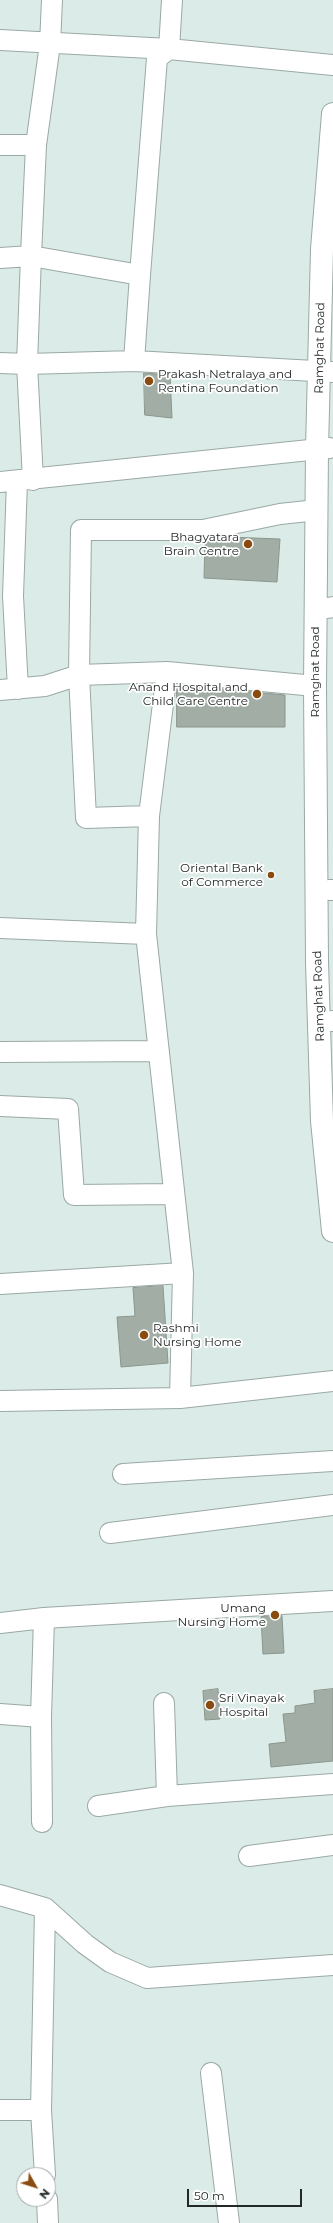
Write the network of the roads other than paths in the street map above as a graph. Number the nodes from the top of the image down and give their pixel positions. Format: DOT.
graph roads {
  1 [pos="52,0"];
  2 [pos="172,0"];
  3 [pos="0,40"];
  4 [pos="50,44"];
  5 [pos="169,49"];
  6 [pos="333,65"];
  7 [pos="333,114"];
  8 [pos="0,144"];
  9 [pos="36,145"];
  10 [pos="328,248"];
  11 [pos="31,256"];
  12 [pos="0,258"];
  13 [pos="140,275"];
  14 [pos="333,343"];
  15 [pos="134,362"];
  16 [pos="0,363"];
  17 [pos="27,364"];
  18 [pos="328,371"];
  19 [pos="323,448"];
  20 [pos="17,481"];
  21 [pos="317,510"];
  22 [pos="7,560"];
  23 [pos="330,608"];
  24 [pos="167,672"];
  25 [pos="79,675"];
  26 [pos="314,686"];
  27 [pos="9,689"];
  28 [pos="149,816"];
  29 [pos="331,890"];
  30 [pos="0,928"];
  31 [pos="146,934"];
  32 [pos="332,1021"];
  33 [pos="158,1051"];
  34 [pos="0,1052"];
  35 [pos="333,1074"];
  36 [pos="0,1106"];
  37 [pos="174,1194"];
  38 [pos="333,1231"];
  39 [pos="183,1273"];
  40 [pos="0,1284"];
  41 [pos="333,1381"];
  42 [pos="180,1398"];
  43 [pos="0,1401"];
  44 [pos="333,1461"];
  45 [pos="123,1474"];
  46 [pos="333,1505"];
  47 [pos="110,1533"];
  48 [pos="333,1601"];
  49 [pos="44,1618"];
  50 [pos="0,1623"];
  51 [pos="164,1703"];
  52 [pos="0,1714"];
  53 [pos="41,1717"];
  54 [pos="333,1784"];
  55 [pos="167,1796"];
  56 [pos="98,1806"];
  57 [pos="42,1822"];
  58 [pos="333,1845"];
  59 [pos="249,1856"];
  60 [pos="0,1895"];
  61 [pos="45,1908"];
  62 [pos="333,1965"];
  63 [pos="211,2073"];
  64 [pos="0,2110"];
  65 [pos="42,2110"];
  66 [pos="45,2167"];
  67 [pos="47,2207"];
  68 [pos="48,2223"];
  69 [pos="229,2223"];
  1 -- 4 [label="street"];
  2 -- 5 [label="street"];
  3 -- 4 [label="street"];
  4 -- 5 [label="street"];
  4 -- 9 [label="street"];
  5 -- 6 [label="street"];
  5 -- 13 [label="street"];
  7 -- 10 [label="main road, Ramghat Road"];
  8 -- 9 [label="street"];
  9 -- 11 [label="street"];
  10 -- 18 [label="main road, Ramghat Road"];
  11 -- 12 [label="street"];
  11 -- 13 [label="street"];
  11 -- 17 [label="street"];
  13 -- 15 [label="street"];
  14 -- 18 [label="main road, Ramghat Road"];
  15 -- 17 [label="street"];
  15 -- 18 [label="street"];
  16 -- 17 [label="street"];
  17 -- 20 [label="street"];
  18 -- 19 [label="main road, Ramghat Road"];
  19 -- 20 [label="street"];
  19 -- 21 [label="main road, Ramghat Road"];
  19 -- 23 [label="main road, Ramghat Road"];
  20 -- 22 [label="street"];
  21 -- 25 [label="street"];
  21 -- 26 [label="main road, Ramghat Road"];
  22 -- 27 [label="street"];
  23 -- 29 [label="main road, Ramghat Road"];
  24 -- 25 [label="street"];
  24 -- 26 [label="street"];
  24 -- 28 [label="street"];
  25 -- 27 [label="street"];
  25 -- 28 [label="street"];
  26 -- 38 [label="main road, Ramghat Road"];
  28 -- 31 [label="street"];
  29 -- 32 [label="main road, Ramghat Road"];
  30 -- 31 [label="street"];
  31 -- 33 [label="street"];
  32 -- 35 [label="main road, Ramghat Road"];
  33 -- 34 [label="street"];
  33 -- 37 [label="street"];
  36 -- 37 [label="street"];
  37 -- 39 [label="street"];
  39 -- 40 [label="street"];
  39 -- 42 [label="street"];
  41 -- 42 [label="street"];
  42 -- 43 [label="street"];
  44 -- 45 [label="street"];
  46 -- 47 [label="street"];
  48 -- 49 [label="street"];
  49 -- 50 [label="street"];
  49 -- 53 [label="street"];
  51 -- 55 [label="street"];
  52 -- 53 [label="street"];
  53 -- 57 [label="street"];
  54 -- 55 [label="street"];
  55 -- 56 [label="street"];
  58 -- 59 [label="street"];
  60 -- 61 [label="street"];
  61 -- 62 [label="street"];
  61 -- 65 [label="street"];
  63 -- 69 [label="street"];
  64 -- 65 [label="street"];
  65 -- 66 [label="street"];
  67 -- 68 [label="street"];
}
